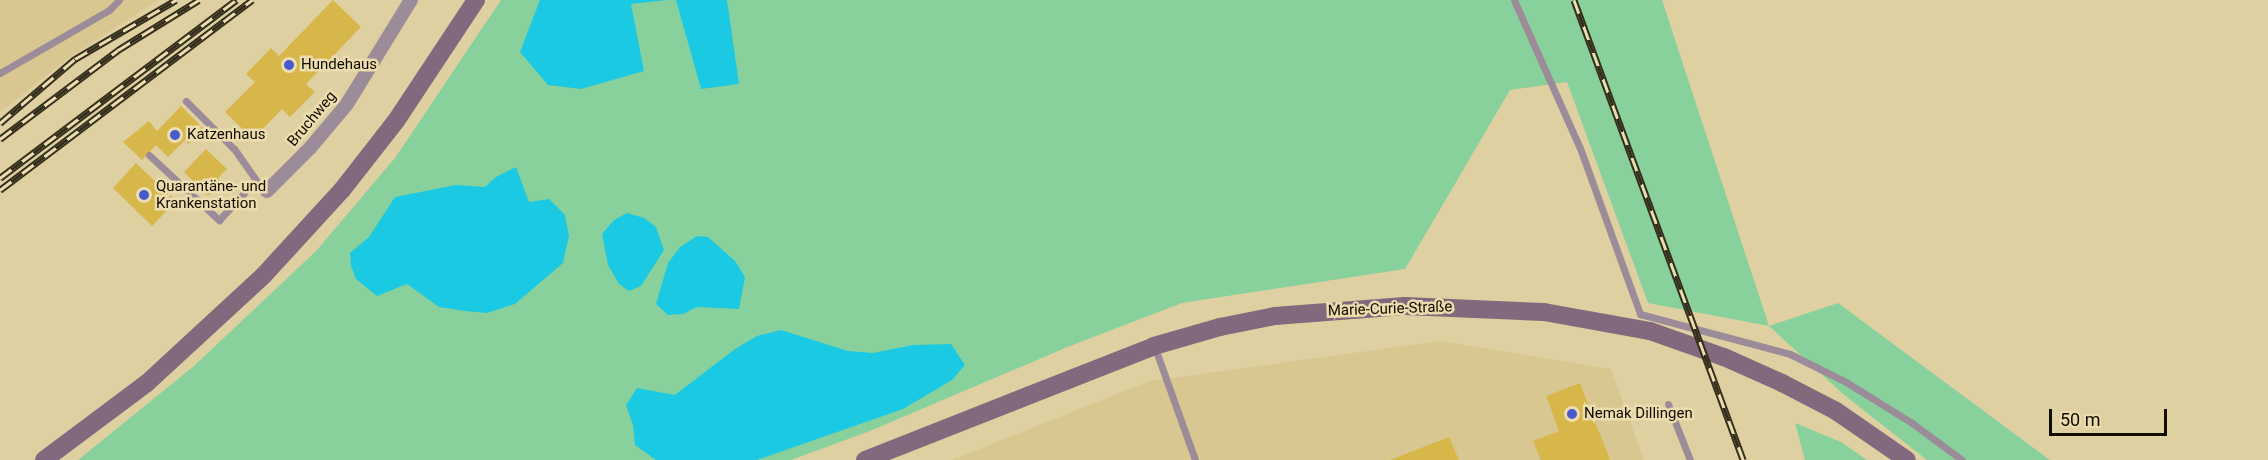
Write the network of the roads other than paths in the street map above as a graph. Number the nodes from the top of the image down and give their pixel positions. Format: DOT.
graph roads {
  1 [pos="119,0"];
  2 [pos="411,0"];
  3 [pos="476,0"];
  4 [pos="1514,0"];
  5 [pos="0,73"];
  6 [pos="186,100"];
  7 [pos="149,155"];
  8 [pos="256,180"];
  9 [pos="267,191"];
  10 [pos="1154,345"];
  11 [pos="1668,404"];
  12 [pos="44,460"];
  13 [pos="865,460"];
  14 [pos="1195,460"];
  15 [pos="1690,460"];
  16 [pos="1907,460"];
  17 [pos="1962,460"];
  1 -- 5 [label="lane"];
  2 -- 9 [label="street, Bruchweg"];
  3 -- 12 [label="main road"];
  4 -- 17 [label="lane"];
  6 -- 8 [label="lane"];
  7 -- 8 [label="lane"];
  8 -- 9 [label="lane"];
  10 -- 13 [label="main road, Marie-Curie-Straße"];
  10 -- 14 [label="lane"];
  10 -- 16 [label="main road, Marie-Curie-Straße"];
  11 -- 15 [label="lane"];
}
